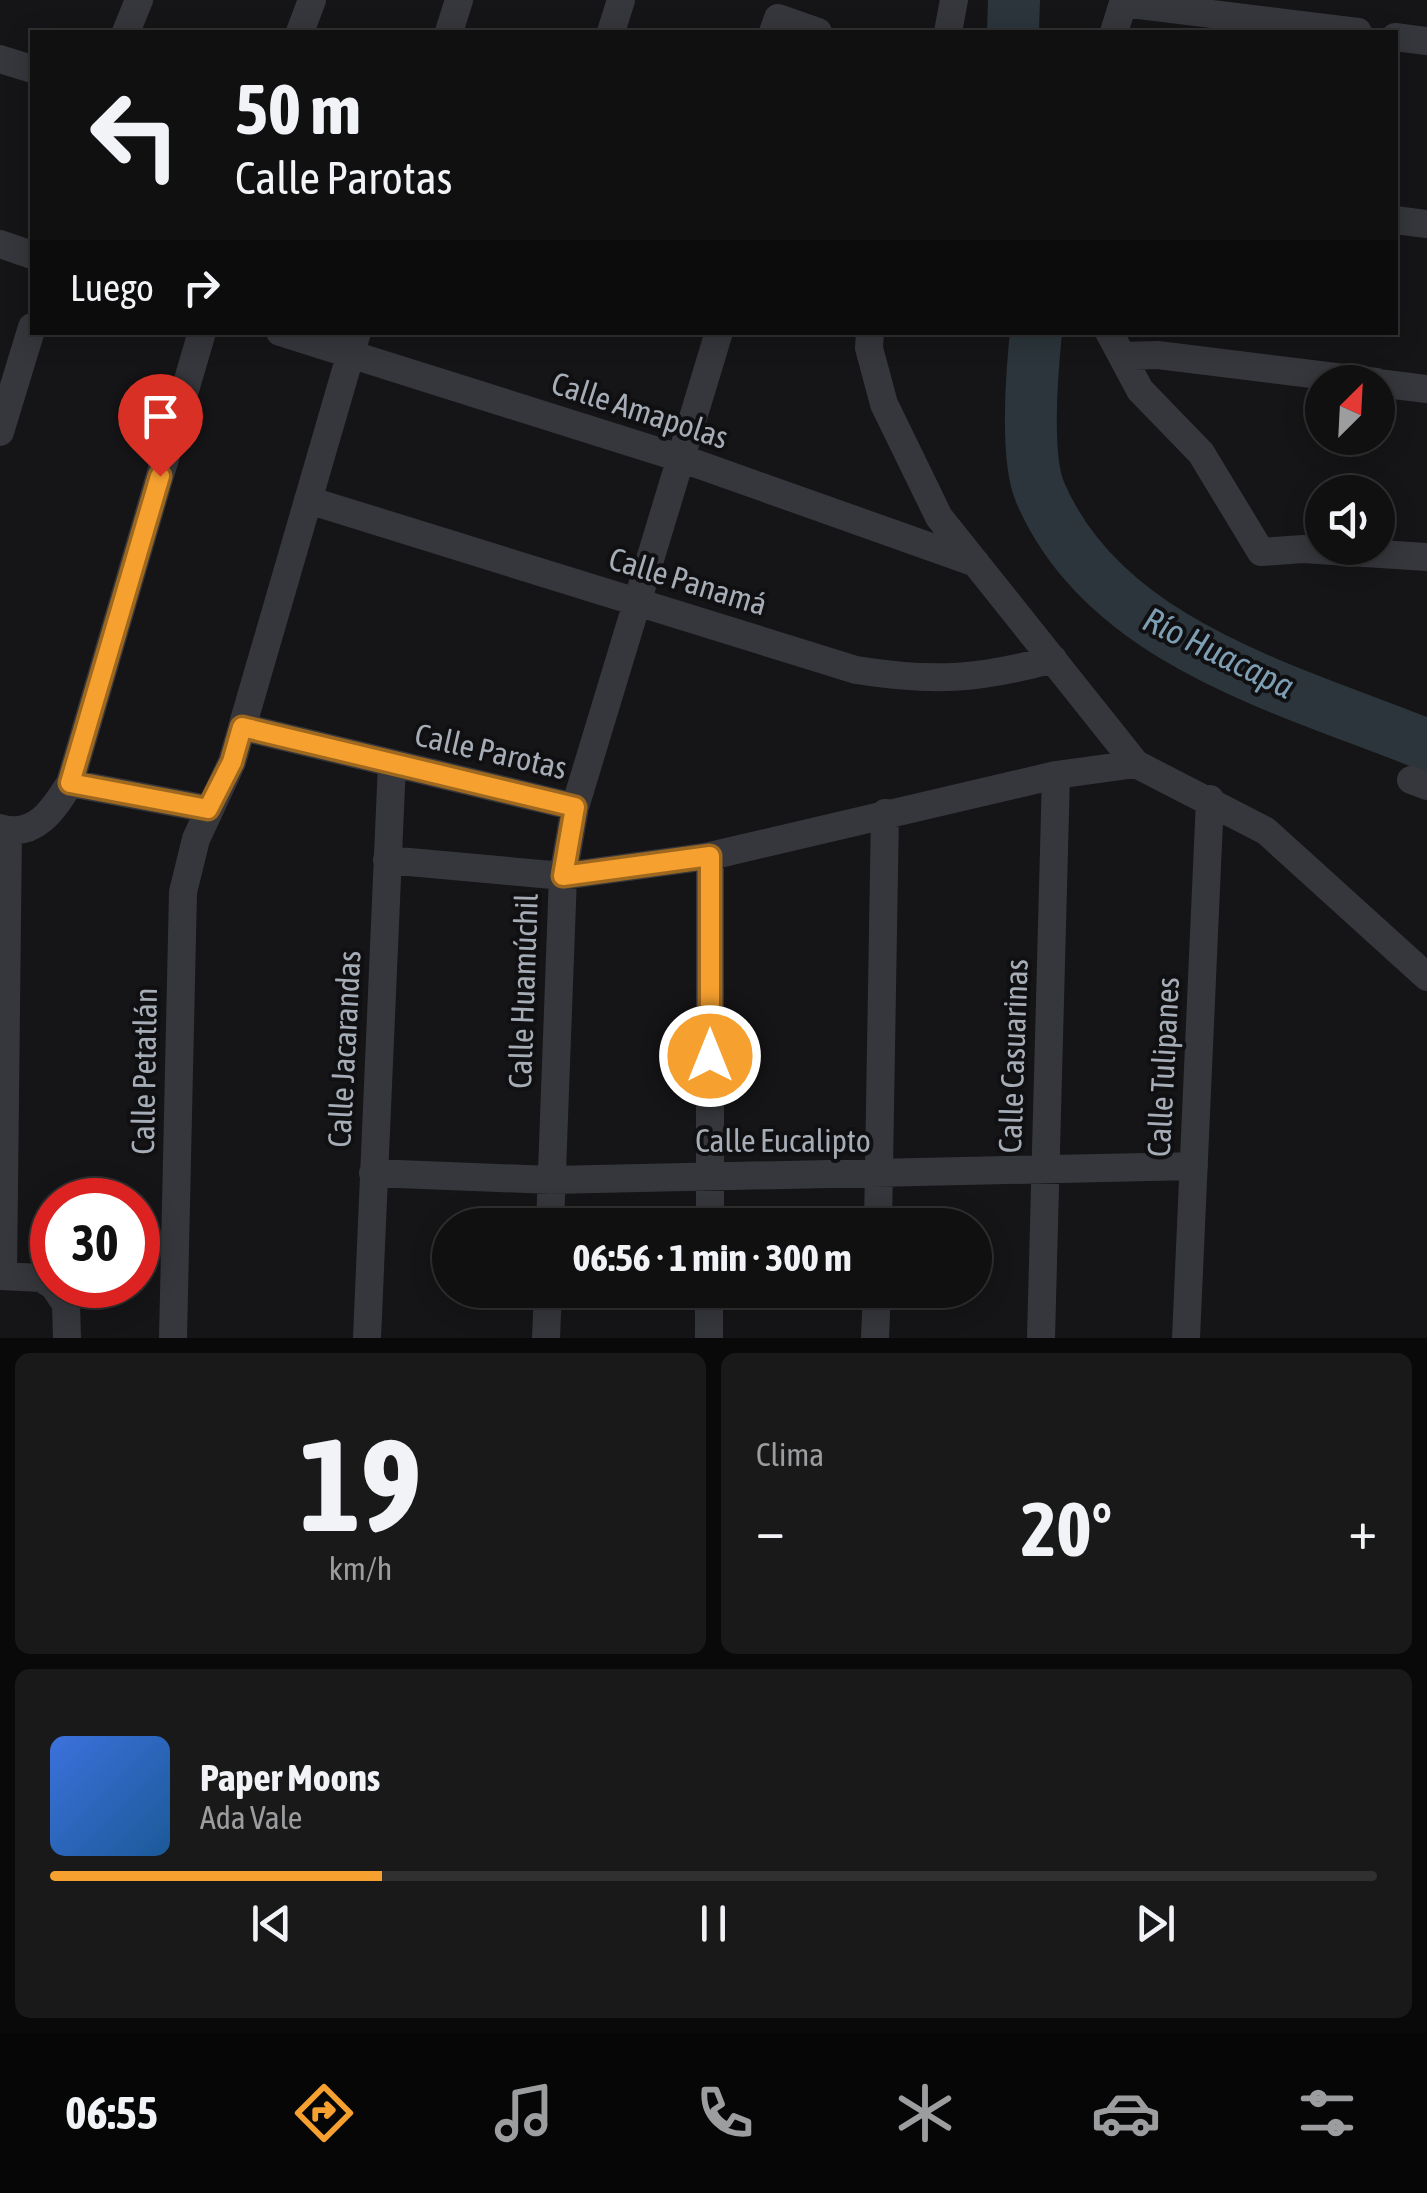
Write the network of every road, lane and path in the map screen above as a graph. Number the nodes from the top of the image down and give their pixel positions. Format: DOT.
graph roads {
  1 [pos="139,0"];
  2 [pos="312,0"];
  3 [pos="460,0"];
  4 [pos="621,0"];
  5 [pos="954,0"];
  6 [pos="1124,2"];
  7 [pos="775,25"];
  8 [pos="127,30"];
  9 [pos="301,30"];
  10 [pos="449,30"];
  11 [pos="612,30"];
  12 [pos="806,30"];
  13 [pos="948,30"];
  14 [pos="1115,30"];
  15 [pos="1342,30"];
  16 [pos="1398,37"];
  17 [pos="1427,41"];
  18 [pos="0,59"];
  19 [pos="30,68"];
  20 [pos="1398,220"];
  21 [pos="1427,224"];
  22 [pos="0,244"];
  23 [pos="30,254"];
  24 [pos="30,334"];
  25 [pos="201,335"];
  26 [pos="298,335"];
  27 [pos="718,335"];
  28 [pos="870,340"];
  29 [pos="354,344"];
  30 [pos="1116,344"];
  31 [pos="1305,373"];
  32 [pos="1395,385"];
  33 [pos="1427,389"];
  34 [pos="0,432"];
  35 [pos="683,459"];
  36 [pos="308,500"];
  37 [pos="1427,557"];
  38 [pos="976,563"];
  39 [pos="638,602"];
  40 [pos="1053,659"];
  41 [pos="242,727"];
  42 [pos="392,763"];
  43 [pos="1136,764"];
  44 [pos="1056,775"];
  45 [pos="70,783"];
  46 [pos="1210,799"];
  47 [pos="575,807"];
  48 [pos="208,809"];
  49 [pos="885,813"];
  50 [pos="4,829"];
  51 [pos="710,856"];
  52 [pos="387,860"];
  53 [pos="563,876"];
  54 [pos="3,918"];
  55 [pos="1427,977"];
  56 [pos="1,1107"];
  57 [pos="1194,1166"];
  58 [pos="1045,1170"];
  59 [pos="373,1173"];
  60 [pos="880,1175"];
  61 [pos="710,1176"];
  62 [pos="551,1180"];
  63 [pos="550,1208"];
  64 [pos="710,1208"];
  65 [pos="879,1208"];
  66 [pos="2,1276"];
  67 [pos="30,1277"];
  68 [pos="66,1308"];
  69 [pos="547,1308"];
  70 [pos="709,1308"];
  71 [pos="876,1308"];
  72 [pos="66,1338"];
  73 [pos="173,1338"];
  74 [pos="367,1338"];
  75 [pos="546,1338"];
  76 [pos="709,1338"];
  77 [pos="875,1338"];
  78 [pos="1040,1338"];
  79 [pos="1186,1338"];
  1 -- 8 [label="street"];
  2 -- 9 [label="street"];
  3 -- 10 [label="street"];
  4 -- 11 [label="street"];
  5 -- 13 [label="street"];
  6 -- 14 [label="street"];
  6 -- 15 [label="street"];
  7 -- 12 [label="street"];
  16 -- 17 [label="street"];
  18 -- 19 [label="street"];
  20 -- 21 [label="street"];
  22 -- 23 [label="street"];
  24 -- 34 [label="street"];
  25 -- 45 [label="street"];
  26 -- 29 [label="street, Calle Amapolas"];
  27 -- 35 [label="street"];
  28 -- 38 [label="street"];
  29 -- 35 [label="street, Calle Amapolas"];
  29 -- 36 [label="street"];
  30 -- 31 [label="street"];
  30 -- 37 [label="street"];
  32 -- 33 [label="street"];
  35 -- 38 [label="street, Calle Amapolas"];
  35 -- 39 [label="street"];
  36 -- 39 [label="street, Calle Panamá"];
  36 -- 41 [label="street"];
  38 -- 40 [label="street"];
  39 -- 40 [label="street, Calle Panamá"];
  39 -- 47 [label="street"];
  40 -- 43 [label="street"];
  41 -- 42 [label="street, Calle Parotas"];
  41 -- 48 [label="street"];
  42 -- 47 [label="street, Calle Parotas"];
  42 -- 52 [label="street, Calle Jacarandas"];
  43 -- 44 [label="street"];
  43 -- 46 [label="street"];
  44 -- 49 [label="street"];
  44 -- 58 [label="street, Calle Casuarinas"];
  45 -- 48 [label="street"];
  45 -- 50 [label="street"];
  46 -- 55 [label="street"];
  46 -- 57 [label="street, Calle Tulipanes"];
  47 -- 53 [label="street, Calle Parotas"];
  48 -- 73 [label="street, Calle Petatlán"];
  49 -- 51 [label="street"];
  49 -- 60 [label="street"];
  50 -- 54 [label="street"];
  51 -- 53 [label="street"];
  51 -- 61 [label="street"];
  52 -- 53 [label="street, Calle Huamúchil"];
  52 -- 59 [label="street, Calle Jacarandas"];
  53 -- 62 [label="street, Calle Huamúchil"];
  54 -- 56 [label="street"];
  56 -- 66 [label="street"];
  57 -- 58 [label="street, Calle Eucalipto"];
  57 -- 79 [label="street, Calle Tulipanes"];
  58 -- 60 [label="street, Calle Eucalipto"];
  58 -- 78 [label="street, Calle Casuarinas"];
  59 -- 62 [label="street, Calle Eucalipto"];
  59 -- 74 [label="street, Calle Jacarandas"];
  60 -- 61 [label="street, Calle Eucalipto"];
  60 -- 65 [label="street"];
  61 -- 62 [label="street, Calle Eucalipto"];
  61 -- 64 [label="street"];
  62 -- 63 [label="street, Calle Huamúchil"];
  66 -- 67 [label="street"];
  68 -- 72 [label="street"];
  69 -- 75 [label="street"];
  70 -- 76 [label="street"];
  71 -- 77 [label="street"];
}
